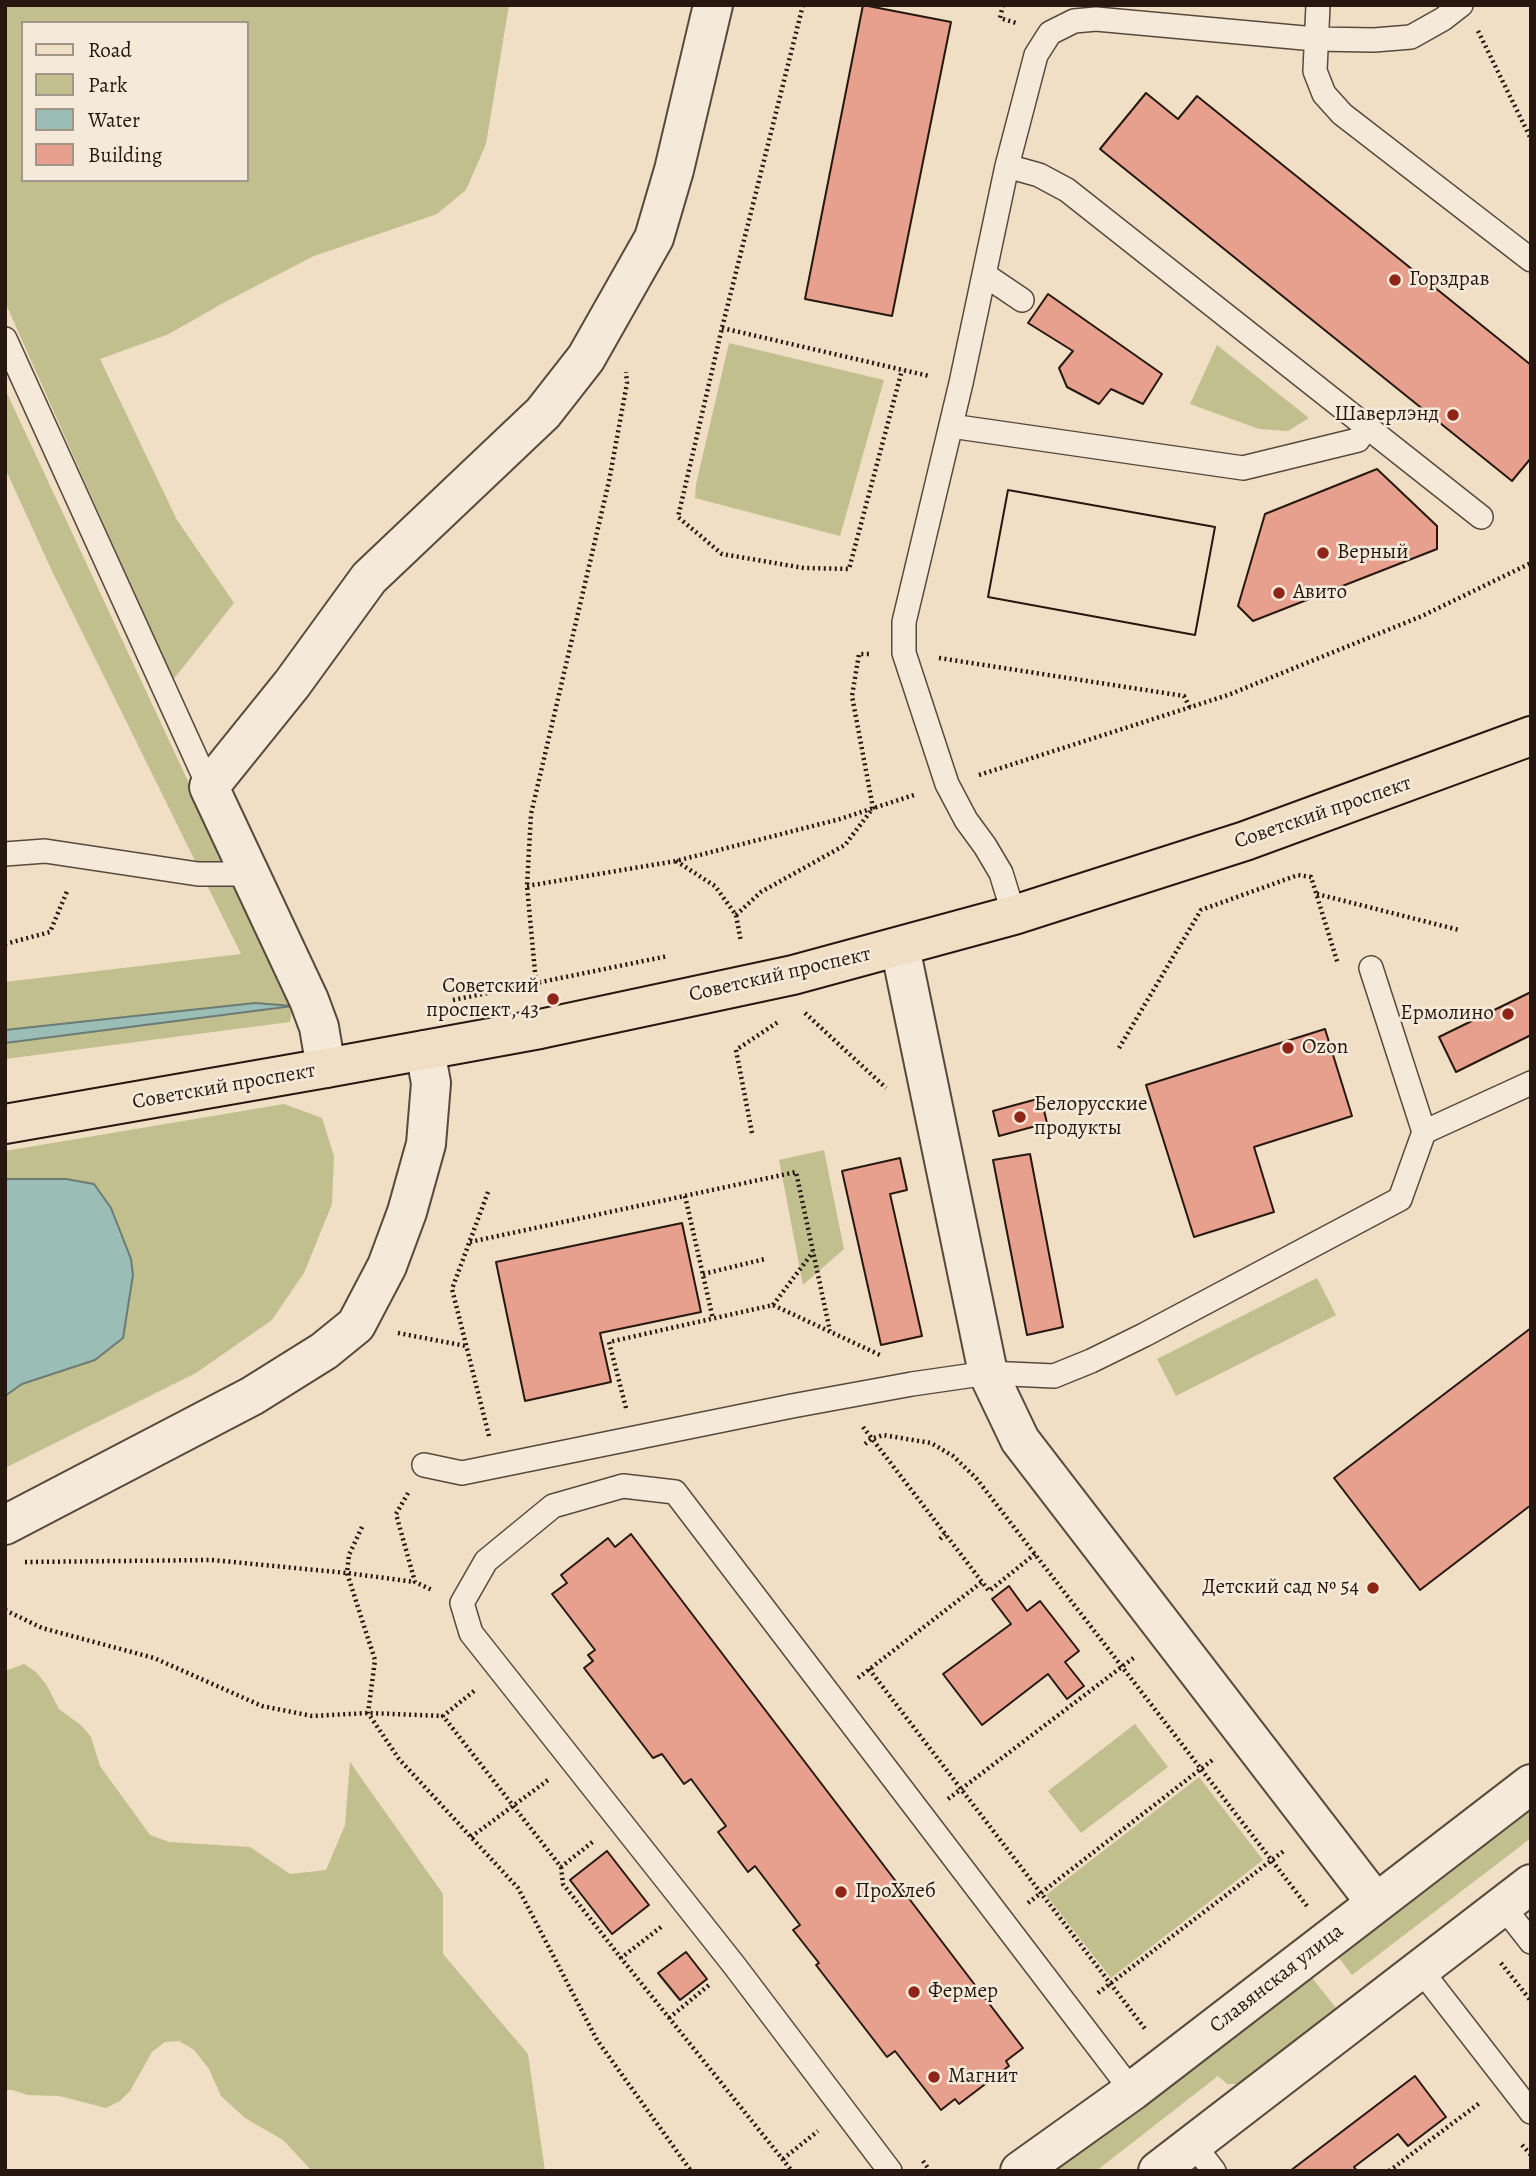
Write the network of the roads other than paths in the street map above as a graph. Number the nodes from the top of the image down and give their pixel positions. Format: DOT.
graph roads {
  1 [pos="713,5"];
  2 [pos="1318,5"];
  3 [pos="1461,5"];
  4 [pos="1315,39"];
  5 [pos="1007,166"];
  6 [pos="1531,260"];
  7 [pos="985,275"];
  8 [pos="1023,300"];
  9 [pos="5,339"];
  10 [pos="951,426"];
  11 [pos="1367,426"];
  12 [pos="1481,517"];
  13 [pos="1531,736"];
  14 [pos="209,787"];
  15 [pos="5,854"];
  16 [pos="251,874"];
  17 [pos="1014,915"];
  18 [pos="900,947"];
  19 [pos="1371,968"];
  20 [pos="425,1050"];
  21 [pos="327,1069"];
  22 [pos="1531,1083"];
  23 [pos="5,1124"];
  24 [pos="1424,1132"];
  25 [pos="988,1373"];
  26 [pos="424,1465"];
  27 [pos="5,1525"];
  28 [pos="1531,1784"];
  29 [pos="1517,1895"];
  30 [pos="1376,1903"];
  31 [pos="1531,1942"];
  32 [pos="1420,1969"];
  33 [pos="1132,2091"];
  34 [pos="1531,2112"];
  35 [pos="1204,2157"];
  36 [pos="890,2171"];
  37 [pos="1020,2171"];
  38 [pos="1158,2171"];
  1 -- 14 [label="street"];
  2 -- 4 [label="lane"];
  3 -- 4 [label="lane"];
  4 -- 5 [label="lane"];
  4 -- 6 [label="lane"];
  5 -- 7 [label="lane"];
  5 -- 11 [label="lane"];
  7 -- 8 [label="lane"];
  7 -- 10 [label="lane"];
  9 -- 14 [label="lane"];
  10 -- 11 [label="lane"];
  10 -- 17 [label="lane"];
  11 -- 12 [label="lane"];
  13 -- 17 [label="main road, Советский проспект"];
  14 -- 16 [label="street"];
  15 -- 16 [label="lane"];
  16 -- 21 [label="street"];
  17 -- 18 [label="main road, Советский проспект"];
  18 -- 20 [label="main road, Советский проспект"];
  18 -- 25 [label="street"];
  19 -- 24 [label="lane"];
  20 -- 21 [label="main road, Советский проспект"];
  20 -- 27 [label="street"];
  21 -- 23 [label="main road, Советский проспект"];
  22 -- 24 [label="lane"];
  24 -- 25 [label="lane"];
  25 -- 26 [label="lane"];
  25 -- 30 [label="street"];
  28 -- 30 [label="street, Славянская улица"];
  29 -- 31 [label="lane"];
  29 -- 32 [label="street"];
  30 -- 33 [label="street, Славянская улица"];
  32 -- 34 [label="lane"];
  32 -- 35 [label="street"];
  33 -- 36 [label="lane"];
  33 -- 37 [label="street, Славянская улица"];
  35 -- 38 [label="street"];
}
